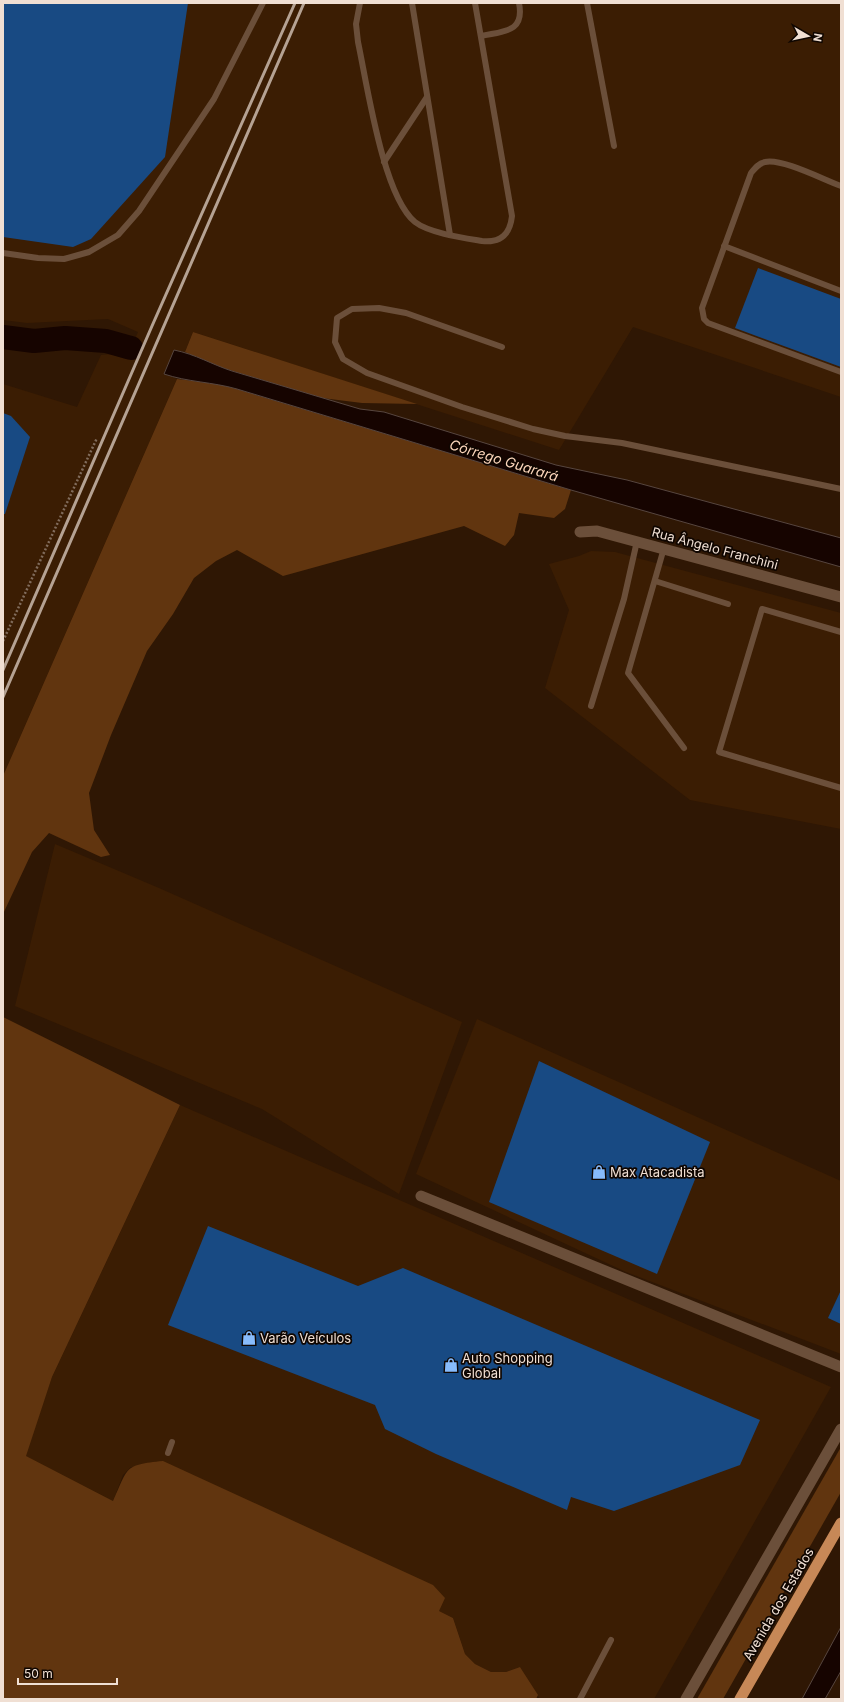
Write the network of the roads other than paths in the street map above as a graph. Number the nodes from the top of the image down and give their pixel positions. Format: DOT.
graph roads {
  1 [pos="263,3"];
  2 [pos="412,3"];
  3 [pos="476,3"];
  4 [pos="519,3"];
  5 [pos="587,3"];
  6 [pos="359,5"];
  7 [pos="481,36"];
  8 [pos="427,97"];
  9 [pos="614,146"];
  10 [pos="384,162"];
  11 [pos="841,186"];
  12 [pos="450,235"];
  13 [pos="724,246"];
  14 [pos="3,252"];
  15 [pos="841,291"];
  16 [pos="502,347"];
  17 [pos="841,372"];
  18 [pos="841,489"];
  19 [pos="580,532"];
  20 [pos="637,541"];
  21 [pos="664,548"];
  22 [pos="655,581"];
  23 [pos="841,597"];
  24 [pos="728,604"];
  25 [pos="841,632"];
  26 [pos="591,706"];
  27 [pos="684,748"];
  28 [pos="841,788"];
  29 [pos="421,1196"];
  30 [pos="841,1367"];
  31 [pos="841,1429"];
  32 [pos="172,1442"];
  33 [pos="168,1453"];
  34 [pos="841,1523"];
  35 [pos="611,1640"];
  36 [pos="580,1699"];
  37 [pos="686,1699"];
  38 [pos="740,1699"];
  1 -- 14 [label="lane"];
  2 -- 8 [label="lane"];
  3 -- 7 [label="lane"];
  4 -- 7 [label="lane"];
  5 -- 9 [label="lane"];
  6 -- 10 [label="lane"];
  7 -- 12 [label="lane"];
  8 -- 10 [label="lane"];
  8 -- 12 [label="lane"];
  10 -- 12 [label="lane"];
  11 -- 13 [label="lane"];
  13 -- 15 [label="lane"];
  13 -- 17 [label="lane"];
  16 -- 18 [label="lane"];
  19 -- 20 [label="street, Rua Ângelo Franchini"];
  20 -- 21 [label="street, Rua Ângelo Franchini"];
  20 -- 26 [label="lane"];
  21 -- 22 [label="lane"];
  21 -- 23 [label="street, Rua Ângelo Franchini"];
  22 -- 24 [label="lane"];
  22 -- 27 [label="lane"];
  25 -- 28 [label="lane"];
  29 -- 30 [label="street"];
  31 -- 37 [label="street"];
  32 -- 33 [label="lane"];
  34 -- 38 [label="highway, Avenida dos Estados"];
  35 -- 36 [label="lane"];
}
